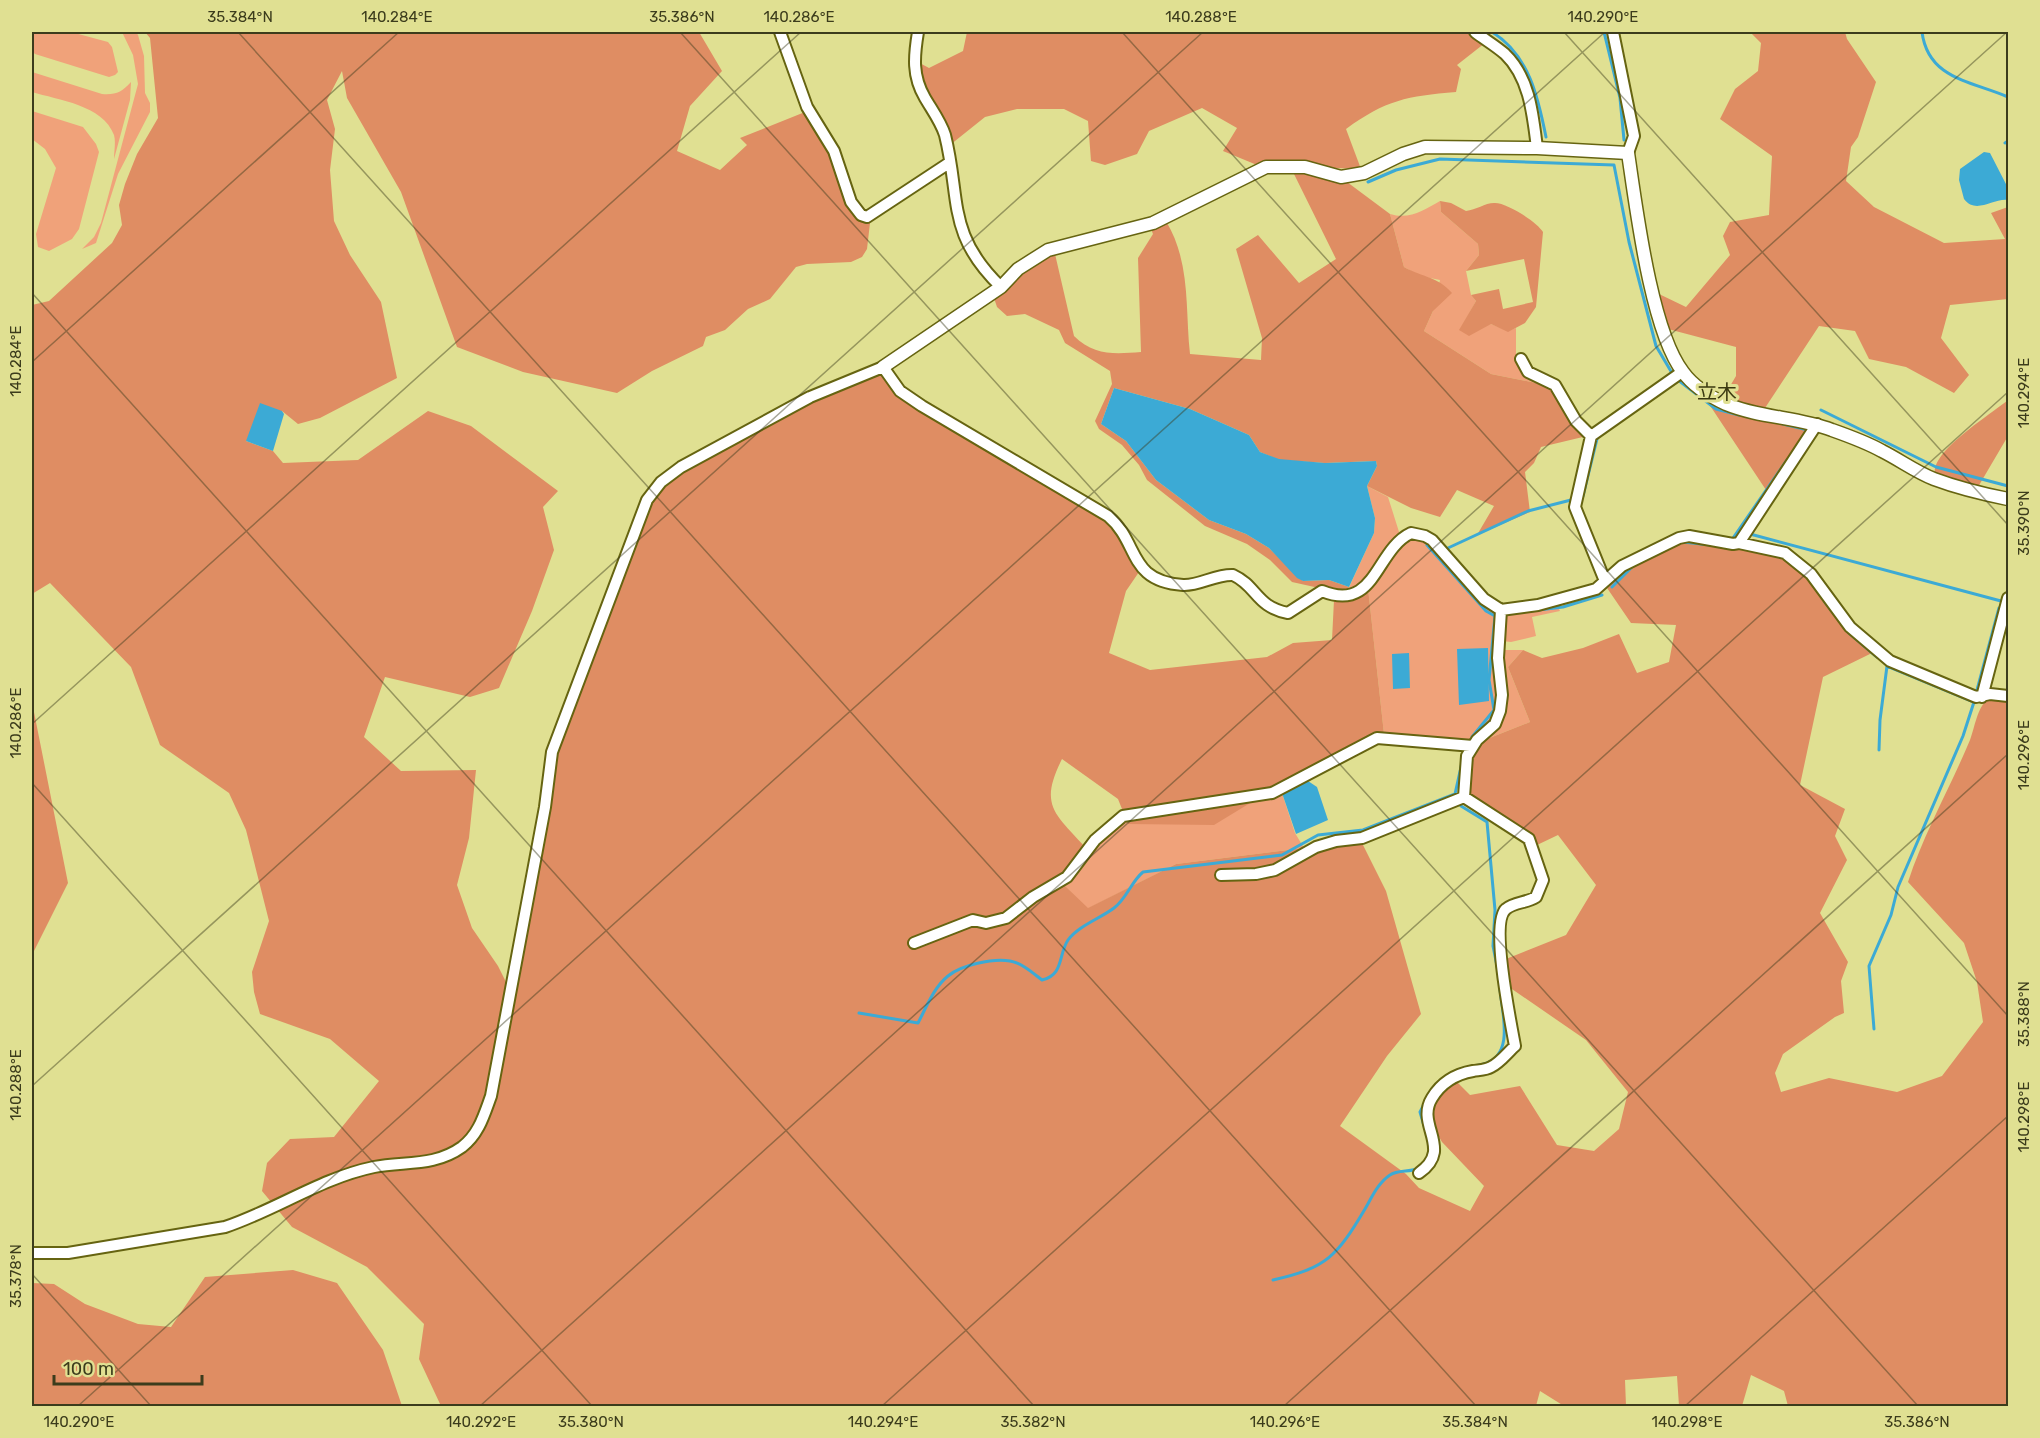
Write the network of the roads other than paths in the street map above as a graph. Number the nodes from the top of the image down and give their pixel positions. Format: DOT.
graph roads {
  1 [pos="780,32"];
  2 [pos="918,32"];
  3 [pos="1474,32"];
  4 [pos="1613,32"];
  5 [pos="1537,148"];
  6 [pos="1628,153"];
  7 [pos="949,163"];
  8 [pos="1001,286"];
  9 [pos="1521,359"];
  10 [pos="883,367"];
  11 [pos="1682,372"];
  12 [pos="1817,424"];
  13 [pos="1591,436"];
  14 [pos="2008,499"];
  15 [pos="1733,543"];
  16 [pos="1605,581"];
  17 [pos="2008,598"];
  18 [pos="1501,610"];
  19 [pos="2008,696"];
  20 [pos="1982,697"];
  21 [pos="1473,746"];
  22 [pos="1464,797"];
  23 [pos="1221,876"];
  24 [pos="914,943"];
  25 [pos="1419,1173"];
  26 [pos="32,1253"];
  1 -- 7 [label="street"];
  2 -- 7 [label="street"];
  3 -- 5 [label="street"];
  4 -- 6 [label="street"];
  5 -- 6 [label="street"];
  5 -- 8 [label="street"];
  6 -- 11 [label="street"];
  7 -- 8 [label="street"];
  8 -- 10 [label="street"];
  9 -- 13 [label="street"];
  10 -- 18 [label="street"];
  10 -- 26 [label="street"];
  11 -- 12 [label="street"];
  11 -- 13 [label="street"];
  12 -- 14 [label="street"];
  12 -- 15 [label="street"];
  13 -- 16 [label="street"];
  15 -- 16 [label="street"];
  15 -- 20 [label="street"];
  16 -- 18 [label="street"];
  17 -- 20 [label="street"];
  18 -- 21 [label="street"];
  19 -- 20 [label="street"];
  21 -- 22 [label="street"];
  21 -- 24 [label="street"];
  22 -- 23 [label="street"];
  22 -- 25 [label="street"];
}
